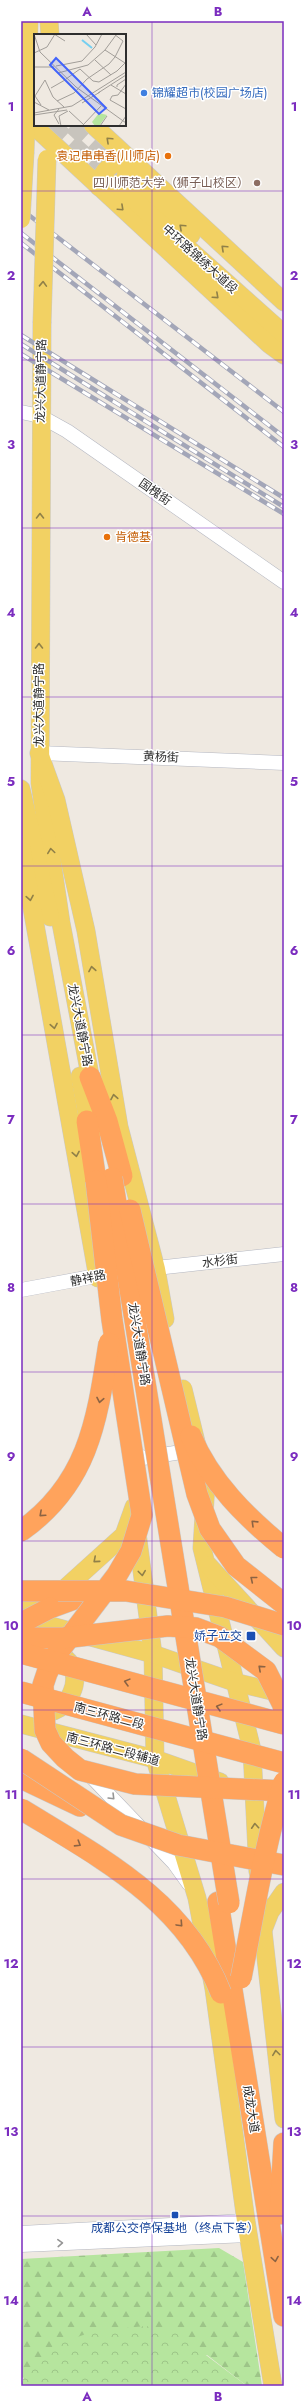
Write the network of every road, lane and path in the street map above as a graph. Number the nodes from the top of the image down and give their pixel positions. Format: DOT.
graph roads {
  1 [pos="29,21"];
  2 [pos="49,21"];
  3 [pos="50,34"];
  4 [pos="28,64"];
  5 [pos="24,117"];
  6 [pos="34,123"];
  7 [pos="38,126"];
  8 [pos="93,126"];
  9 [pos="48,132"];
  10 [pos="118,176"];
  11 [pos="21,219"];
  12 [pos="284,302"];
  13 [pos="284,319"];
  14 [pos="284,334"];
  15 [pos="284,354"];
  16 [pos="21,412"];
  17 [pos="40,416"];
  18 [pos="284,582"];
  19 [pos="39,753"];
  20 [pos="284,763"];
  21 [pos="21,789"];
  22 [pos="21,846"];
  23 [pos="90,1078"];
  24 [pos="87,1121"];
  25 [pos="109,1179"];
  26 [pos="284,1254"];
  27 [pos="156,1269"];
  28 [pos="98,1276"];
  29 [pos="21,1290"];
  30 [pos="112,1320"];
  31 [pos="175,1397"];
  32 [pos="121,1436"];
  33 [pos="198,1449"];
  34 [pos="134,1507"];
  35 [pos="21,1531"];
  36 [pos="202,1548"];
  37 [pos="284,1548"];
  38 [pos="21,1591"];
  39 [pos="98,1591"];
  40 [pos="284,1604"];
  41 [pos="21,1605"];
  42 [pos="21,1619"];
  43 [pos="21,1623"];
  44 [pos="284,1625"];
  45 [pos="21,1638"];
  46 [pos="284,1648"];
  47 [pos="21,1654"];
  48 [pos="153,1654"];
  49 [pos="234,1682"];
  50 [pos="21,1692"];
  51 [pos="284,1694"];
  52 [pos="284,1715"];
  53 [pos="21,1724"];
  54 [pos="284,1724"];
  55 [pos="44,1731"];
  56 [pos="21,1759"];
  57 [pos="155,1759"];
  58 [pos="284,1763"];
  59 [pos="21,1778"];
  60 [pos="284,1782"];
  61 [pos="284,1791"];
  62 [pos="252,1793"];
  63 [pos="21,1799"];
  64 [pos="284,1802"];
  65 [pos="21,1809"];
  66 [pos="121,1825"];
  67 [pos="54,1829"];
  68 [pos="281,1864"];
  69 [pos="284,1892"];
  70 [pos="197,1898"];
  71 [pos="224,1902"];
  72 [pos="262,1934"];
  73 [pos="241,1978"];
  74 [pos="284,2120"];
  75 [pos="284,2143"];
  76 [pos="274,2216"];
  77 [pos="247,2228"];
  78 [pos="21,2233"];
  79 [pos="284,2241"];
  80 [pos="21,2245"];
  81 [pos="284,2316"];
  82 [pos="273,2386"];
  1 -- 4 [label="main road"];
  2 -- 3 [label="main road"];
  4 -- 5 [label="main road"];
  5 -- 6 [label="main road"];
  5 -- 11 [label="main road, bridge"];
  7 -- 9 [label="main road"];
  10 -- 8 [label="main road, one-way"];
  9 -- 10 [label="main road"];
  17 -- 9 [label="main road, 龙兴大道静宁路, one-way, bridge"];
  12 -- 10 [label="main road, one-way"];
  13 -- 10 [label="main road, 中环路锦绣大道段, one-way"];
  10 -- 14 [label="main road, 中环路锦绣大道段"];
  10 -- 15 [label="main road, one-way"];
  16 -- 17 [label="street, 国槐街"];
  17 -- 18 [label="street, 国槐街"];
  19 -- 17 [label="main road, 龙兴大道静宁路, one-way"];
  19 -- 20 [label="street, 黄杨街"];
  23 -- 19 [label="main road, 龙兴大道静宁路, one-way"];
  27 -- 19 [label="main road, one-way"];
  21 -- 24 [label="main road, 龙兴大道静宁路"];
  22 -- 28 [label="main road, one-way"];
  23 -- 25 [label="highway"];
  24 -- 25 [label="highway"];
  25 -- 30 [label="highway, bridge"];
  25 -- 31 [label="highway, bridge"];
  25 -- 71 [label="highway, 龙兴大道静宁路, bridge"];
  26 -- 27 [label="street, 水杉街"];
  27 -- 28 [label="street, 静祥路"];
  27 -- 33 [label="main road"];
  28 -- 29 [label="street, 静祥路"];
  28 -- 32 [label="main road"];
  30 -- 35 [label="highway, one-way, bridge"];
  30 -- 61 [label="highway, bridge"];
  37 -- 31 [label="highway, one-way, bridge"];
  40 -- 31 [label="highway, one-way, bridge"];
  32 -- 33 [label="street"];
  32 -- 34 [label="main road"];
  33 -- 36 [label="main road"];
  34 -- 41 [label="main road, one-way"];
  34 -- 48 [label="main road, one-way"];
  36 -- 46 [label="main road"];
  36 -- 49 [label="main road"];
  38 -- 39 [label="highway, bridge"];
  39 -- 43 [label="highway, bridge"];
  39 -- 44 [label="highway, bridge"];
  42 -- 48 [label="main road"];
  42 -- 53 [label="main road"];
  52 -- 45 [label="highway, one-way, bridge"];
  54 -- 47 [label="highway, one-way, bridge"];
  48 -- 49 [label="main road"];
  48 -- 57 [label="main road"];
  49 -- 51 [label="main road"];
  49 -- 62 [label="main road"];
  50 -- 58 [label="highway, 南三环路二段, bridge"];
  53 -- 55 [label="main road, 南三环路二段辅道"];
  55 -- 57 [label="main road, 南三环路二段辅道"];
  55 -- 70 [label="street, one-way"];
  56 -- 66 [label="highway, bridge"];
  57 -- 62 [label="main road, 南三环路二段辅道"];
  57 -- 70 [label="main road"];
  59 -- 66 [label="highway, bridge"];
  60 -- 73 [label="highway, bridge"];
  62 -- 64 [label="main road, 南三环路二段辅道"];
  72 -- 62 [label="main road, one-way"];
  63 -- 67 [label="highway, bridge"];
  65 -- 67 [label="highway, bridge"];
  66 -- 68 [label="highway, bridge"];
  67 -- 76 [label="highway, one-way, bridge"];
  69 -- 72 [label="main road"];
  70 -- 77 [label="main road"];
  71 -- 73 [label="highway, 成龙大道, bridge"];
  71 -- 76 [label="highway, 成龙大道"];
  74 -- 72 [label="main road, one-way"];
  73 -- 76 [label="highway, 成龙大道"];
  75 -- 76 [label="highway"];
  76 -- 79 [label="highway, 成龙大道"];
  76 -- 81 [label="highway, 成龙大道, one-way"];
  77 -- 78 [label="street"];
  80 -- 77 [label="street, one-way"];
  77 -- 82 [label="main road"];
}
